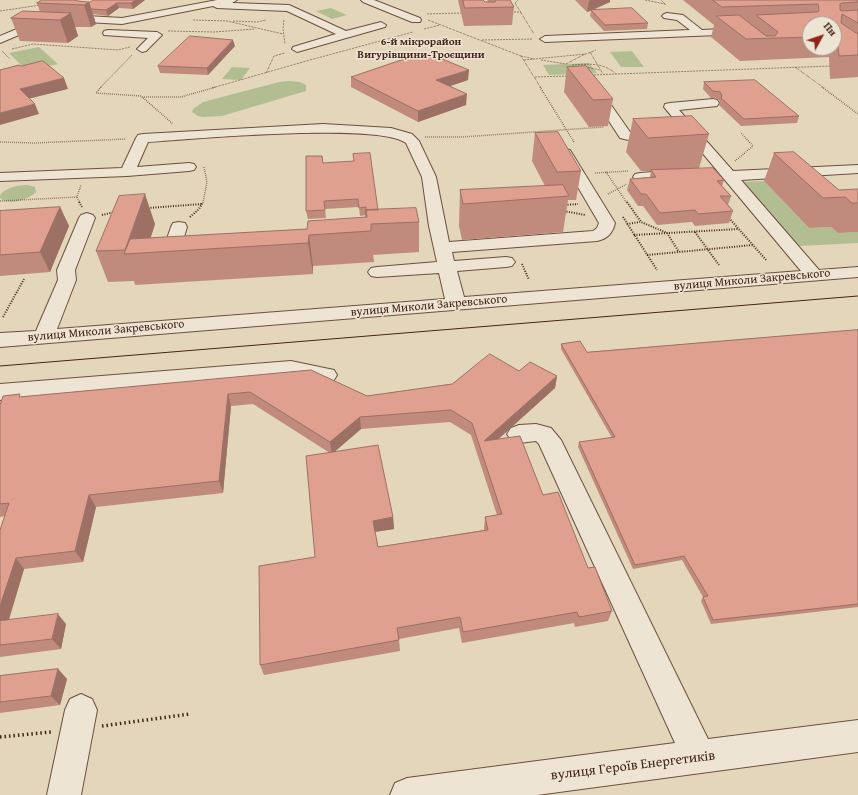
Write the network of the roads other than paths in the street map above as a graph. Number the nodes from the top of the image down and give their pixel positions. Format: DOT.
graph roads {
  1 [pos="232,0"];
  2 [pos="366,0"];
  3 [pos="62,1"];
  4 [pos="210,4"];
  5 [pos="156,15"];
  6 [pos="667,16"];
  7 [pos="419,17"];
  8 [pos="84,18"];
  9 [pos="192,18"];
  10 [pos="137,19"];
  11 [pos="381,25"];
  12 [pos="71,26"];
  13 [pos="58,30"];
  14 [pos="96,32"];
  15 [pos="119,33"];
  16 [pos="700,33"];
  17 [pos="345,34"];
  18 [pos="749,35"];
  19 [pos="545,39"];
  20 [pos="145,42"];
  21 [pos="2,45"];
  22 [pos="293,50"];
  23 [pos="600,98"];
  24 [pos="714,103"];
  25 [pos="685,137"];
  26 [pos="567,143"];
  27 [pos="189,167"];
  28 [pos="858,169"];
  29 [pos="128,172"];
  30 [pos="710,172"];
  31 [pos="787,173"];
  32 [pos="694,174"];
  33 [pos="727,174"];
  34 [pos="0,177"];
  35 [pos="640,177"];
  36 [pos="805,189"];
  37 [pos="87,218"];
  38 [pos="179,227"];
  39 [pos="442,248"];
  40 [pos="202,250"];
  41 [pos="506,262"];
  42 [pos="447,267"];
  43 [pos="377,272"];
  44 [pos="858,272"];
  45 [pos="814,275"];
  46 [pos="456,304"];
  47 [pos="44,336"];
  48 [pos="0,340"];
  49 [pos="326,374"];
  50 [pos="0,392"];
  51 [pos="519,434"];
  52 [pos="81,710"];
  53 [pos="858,736"];
  54 [pos="699,757"];
  55 [pos="64,795"];
  56 [pos="407,795"];
  1 -- 4 [label="street"];
  2 -- 7 [label="street"];
  3 -- 8 [label="street"];
  4 -- 5 [label="street"];
  4 -- 17 [label="street"];
  5 -- 9 [label="street"];
  5 -- 10 [label="street"];
  6 -- 16 [label="street"];
  8 -- 10 [label="street"];
  8 -- 12 [label="street"];
  10 -- 15 [label="street"];
  11 -- 17 [label="street"];
  13 -- 21 [label="street"];
  14 -- 15 [label="street"];
  15 -- 20 [label="street"];
  16 -- 18 [label="street"];
  16 -- 19 [label="street"];
  17 -- 22 [label="street"];
  23 -- 25 [label="street"];
  24 -- 25 [label="street"];
  25 -- 33 [label="street"];
  26 -- 39 [label="street"];
  27 -- 29 [label="street"];
  28 -- 31 [label="street"];
  29 -- 34 [label="street"];
  29 -- 39 [label="street"];
  30 -- 33 [label="street"];
  31 -- 33 [label="street"];
  31 -- 36 [label="street"];
  32 -- 35 [label="street"];
  33 -- 45 [label="street"];
  37 -- 47 [label="street"];
  38 -- 40 [label="street"];
  39 -- 42 [label="street"];
  41 -- 42 [label="street"];
  42 -- 43 [label="street"];
  42 -- 46 [label="street"];
  44 -- 45 [label="street, вулиця Миколи Закревського"];
  45 -- 46 [label="street, вулиця Миколи Закревського"];
  46 -- 47 [label="street, вулиця Миколи Закревського"];
  47 -- 48 [label="street, вулиця Миколи Закревського"];
  49 -- 50 [label="street"];
  51 -- 54 [label="street"];
  52 -- 55 [label="street"];
  53 -- 54 [label="street, вулиця Героїв Енергетиків"];
  54 -- 56 [label="street, вулиця Героїв Енергетиків"];
}
